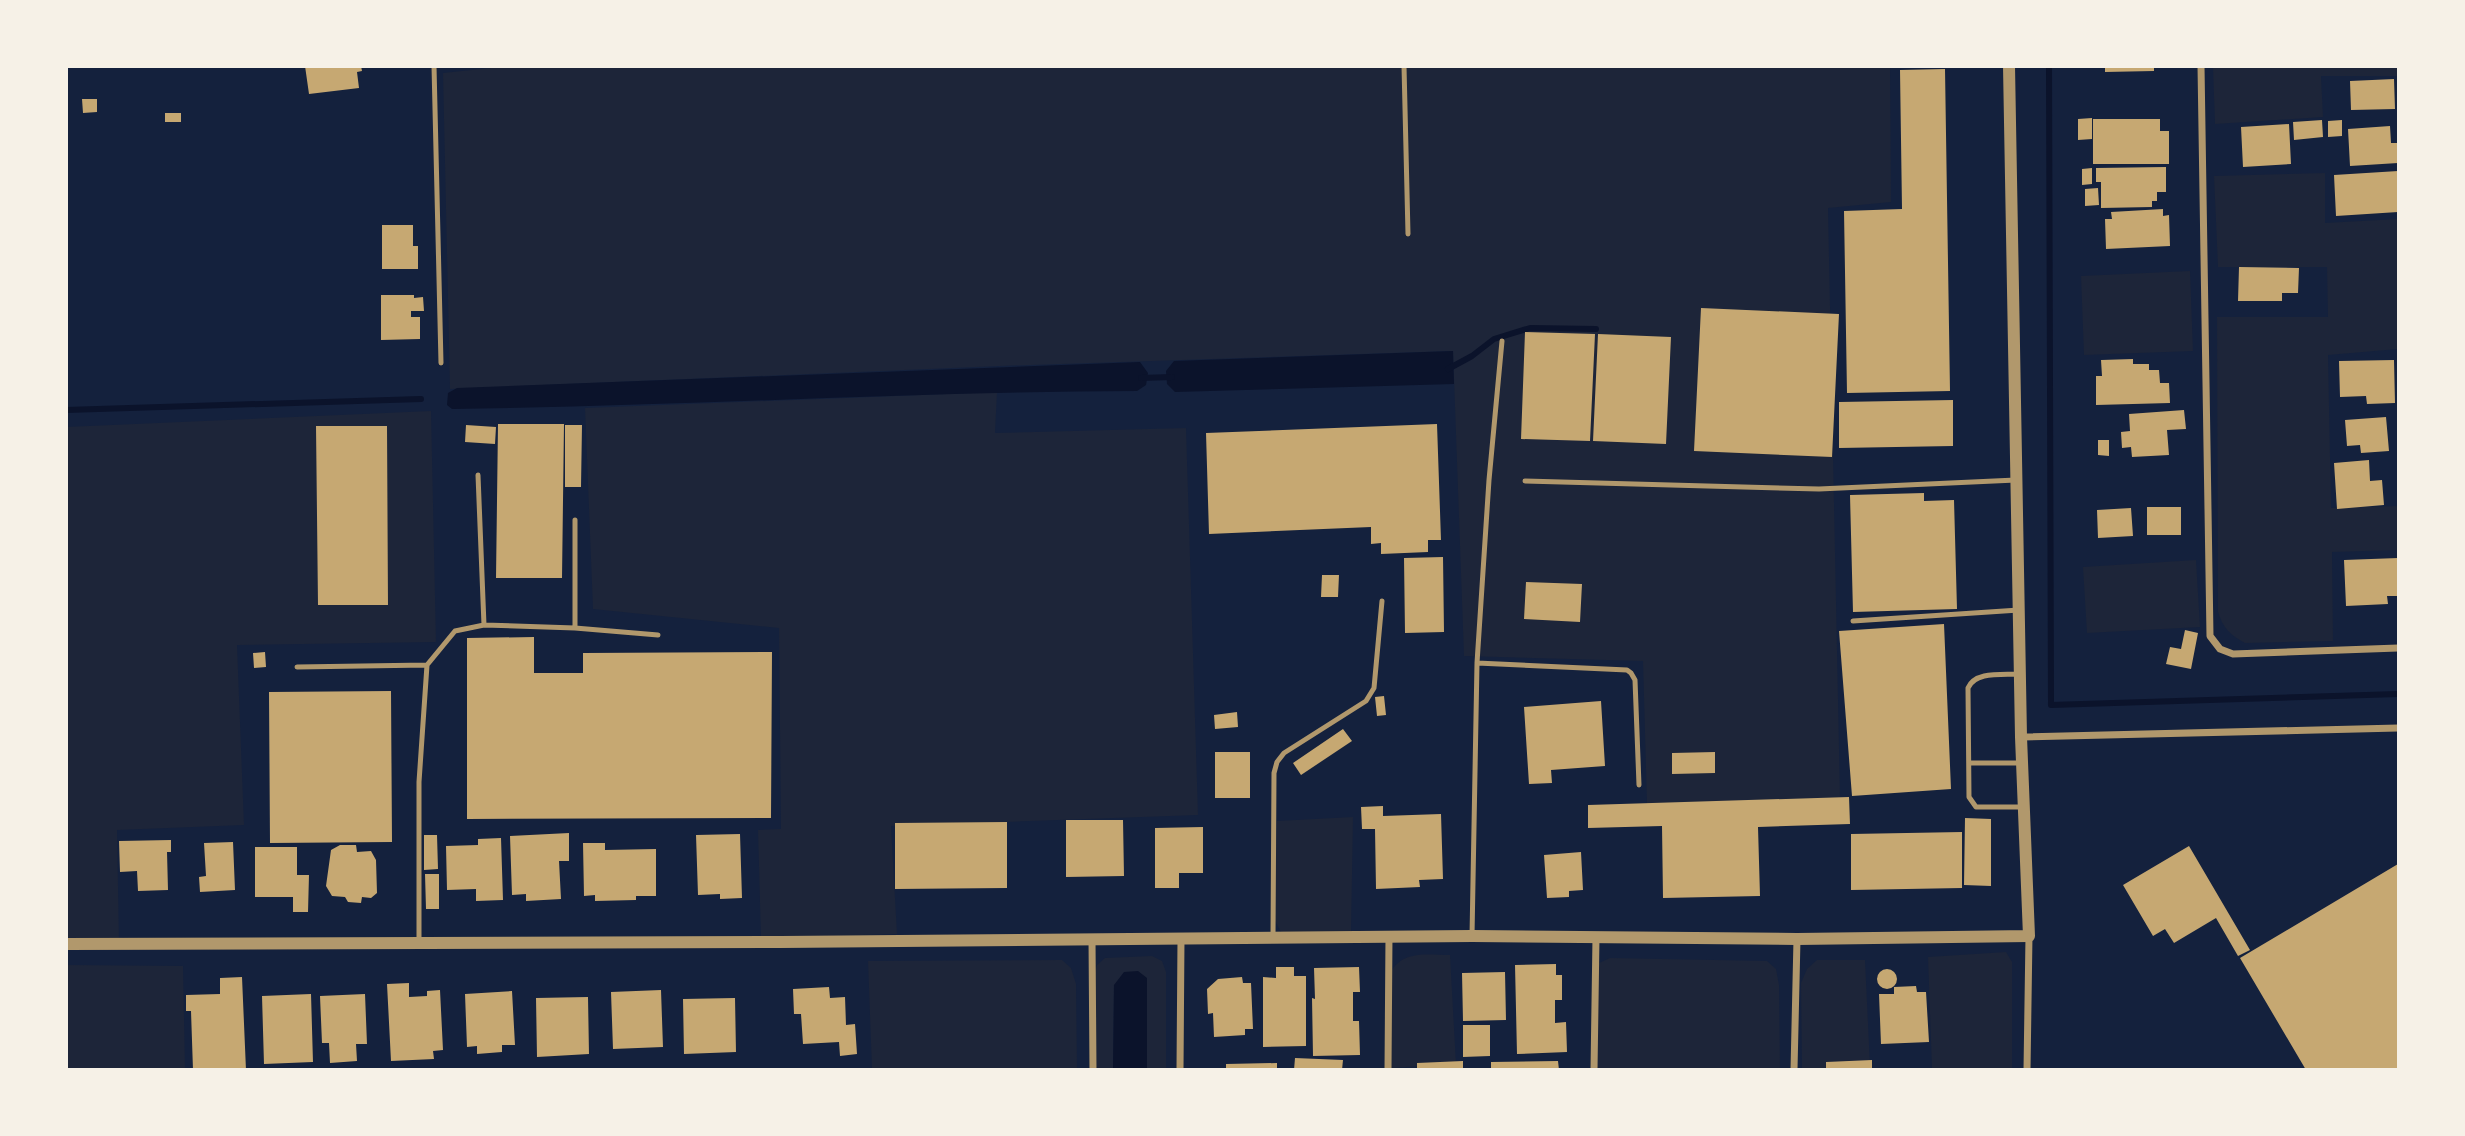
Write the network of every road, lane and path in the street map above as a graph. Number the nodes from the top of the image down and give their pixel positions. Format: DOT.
graph roads {
  1 [pos="434,66"];
  2 [pos="1404,66"];
  3 [pos="2008,66"];
  4 [pos="2201,66"];
  5 [pos="1408,234"];
  6 [pos="1502,341"];
  7 [pos="441,363"];
  8 [pos="478,475"];
  9 [pos="2016,480"];
  10 [pos="1525,481"];
  11 [pos="575,520"];
  12 [pos="1382,601"];
  13 [pos="2019,610"];
  14 [pos="1853,621"];
  15 [pos="484,625"];
  16 [pos="575,628"];
  17 [pos="658,635"];
  18 [pos="2399,648"];
  19 [pos="1477,663"];
  20 [pos="427,666"];
  21 [pos="297,667"];
  22 [pos="2020,674"];
  23 [pos="2399,728"];
  24 [pos="2021,737"];
  25 [pos="2022,762"];
  26 [pos="1970,763"];
  27 [pos="1639,785"];
  28 [pos="2023,807"];
  29 [pos="1389,936"];
  30 [pos="1472,936"];
  31 [pos="1596,936"];
  32 [pos="2029,936"];
  33 [pos="1273,937"];
  34 [pos="1092,939"];
  35 [pos="1181,939"];
  36 [pos="1797,939"];
  37 [pos="66,944"];
  38 [pos="419,944"];
  39 [pos="1093,1069"];
  40 [pos="1180,1069"];
  41 [pos="1388,1069"];
  42 [pos="1594,1069"];
  43 [pos="1794,1069"];
  44 [pos="2026,1069"];
  1 -- 7 [label="lane"];
  2 -- 5 [label="lane"];
  3 -- 9 [label="street"];
  4 -- 18 [label="street"];
  6 -- 19 [label="lane"];
  8 -- 15 [label="lane"];
  9 -- 10 [label="lane"];
  9 -- 13 [label="street"];
  11 -- 16 [label="lane"];
  12 -- 33 [label="lane"];
  13 -- 14 [label="lane"];
  13 -- 22 [label="street"];
  15 -- 16 [label="lane"];
  15 -- 20 [label="lane"];
  16 -- 17 [label="lane"];
  19 -- 27 [label="lane"];
  19 -- 30 [label="lane"];
  20 -- 21 [label="lane"];
  20 -- 38 [label="lane"];
  22 -- 24 [label="street"];
  22 -- 26 [label="lane"];
  23 -- 24 [label="street"];
  24 -- 25 [label="street"];
  25 -- 26 [label="lane"];
  25 -- 28 [label="street"];
  26 -- 28 [label="lane"];
  28 -- 32 [label="street"];
  29 -- 30 [label="street"];
  29 -- 33 [label="street"];
  29 -- 41 [label="street"];
  30 -- 31 [label="street"];
  31 -- 36 [label="street"];
  31 -- 42 [label="street"];
  32 -- 36 [label="street"];
  32 -- 44 [label="street"];
  33 -- 35 [label="street"];
  34 -- 35 [label="street"];
  34 -- 38 [label="street"];
  34 -- 39 [label="street"];
  35 -- 40 [label="street"];
  36 -- 43 [label="street"];
  37 -- 38 [label="street"];
}
